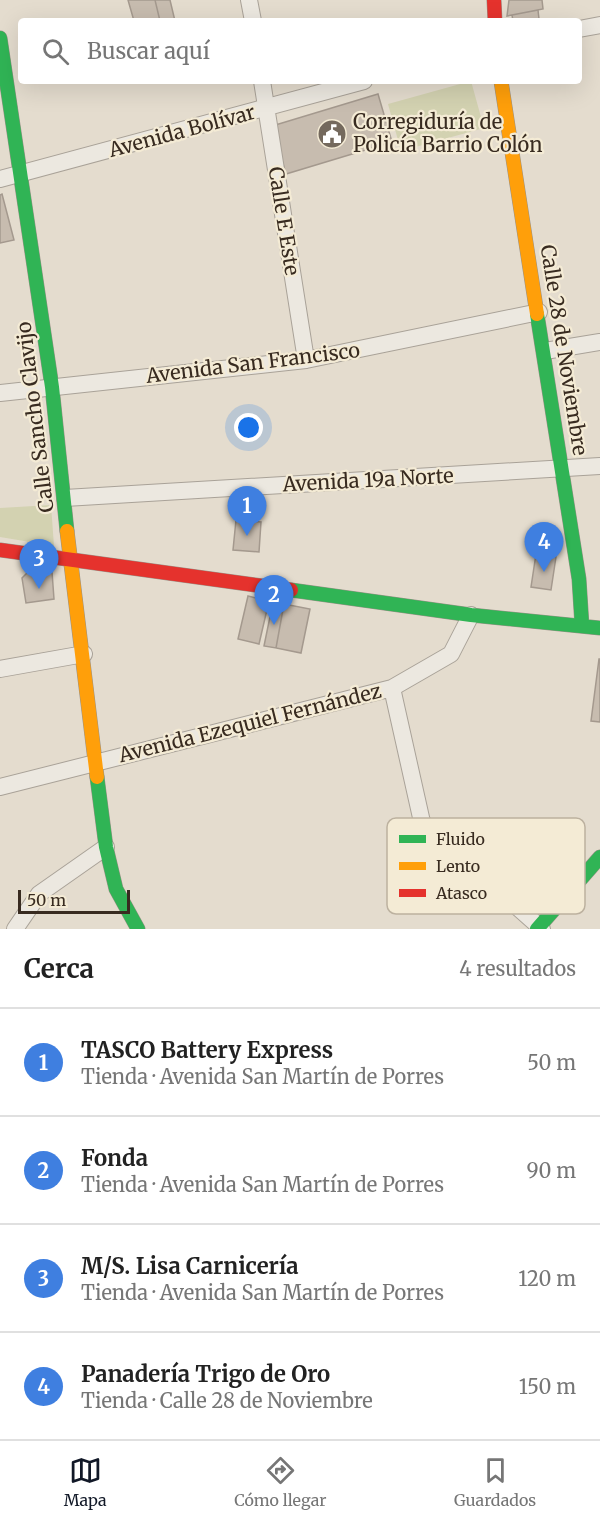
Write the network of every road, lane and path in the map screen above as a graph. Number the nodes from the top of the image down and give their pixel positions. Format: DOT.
graph roads {
  1 [pos="249,0"];
  2 [pos="494,0"];
  3 [pos="252,18"];
  4 [pos="495,18"];
  5 [pos="600,25"];
  6 [pos="582,28"];
  7 [pos="0,38"];
  8 [pos="263,84"];
  9 [pos="354,84"];
  10 [pos="501,84"];
  11 [pos="267,109"];
  12 [pos="22,173"];
  13 [pos="0,179"];
  14 [pos="539,312"];
  15 [pos="600,342"];
  16 [pos="545,351"];
  17 [pos="306,360"];
  18 [pos="52,387"];
  19 [pos="0,393"];
  20 [pos="600,466"];
  21 [pos="563,469"];
  22 [pos="65,498"];
  23 [pos="0,550"];
  24 [pos="70,559"];
  25 [pos="471,615"];
  26 [pos="582,626"];
  27 [pos="600,628"];
  28 [pos="84,654"];
  29 [pos="0,669"];
  30 [pos="392,688"];
  31 [pos="97,762"];
  32 [pos="0,787"];
  33 [pos="421,818"];
  34 [pos="106,847"];
  35 [pos="600,857"];
  36 [pos="585,874"];
  37 [pos="524,914"];
  38 [pos="551,914"];
  39 [pos="539,928"];
  40 [pos="15,929"];
  41 [pos="138,929"];
  1 -- 3 [label="street"];
  2 -- 4 [label="street"];
  5 -- 6 [label="street"];
  7 -- 12 [label="street, Calle Sancho Clavijo"];
  8 -- 11 [label="street, Calle E Este"];
  9 -- 11 [label="street, Avenida Bolívar"];
  10 -- 14 [label="street, Calle 28 de Noviembre"];
  11 -- 12 [label="street, Avenida Bolívar"];
  11 -- 17 [label="street, Calle E Este"];
  12 -- 13 [label="street, Avenida Bolívar"];
  12 -- 18 [label="street, Calle Sancho Clavijo"];
  14 -- 16 [label="street, Calle 28 de Noviembre"];
  14 -- 17 [label="street, Avenida San Francisco"];
  15 -- 16 [label="street"];
  16 -- 21 [label="street, Calle 28 de Noviembre"];
  17 -- 18 [label="street, Avenida San Francisco"];
  18 -- 19 [label="street, Avenida San Francisco"];
  18 -- 22 [label="street, Calle Sancho Clavijo"];
  20 -- 21 [label="street, Avenida 19a Norte"];
  21 -- 22 [label="street, Avenida 19a Norte"];
  21 -- 26 [label="street, Calle 28 de Noviembre"];
  22 -- 24 [label="street, Calle Sancho Clavijo"];
  23 -- 24 [label="street"];
  24 -- 25 [label="street"];
  24 -- 28 [label="street, Calle Sancho Clavijo"];
  25 -- 26 [label="street"];
  25 -- 30 [label="street, Avenida Ezequiel Fernández"];
  26 -- 27 [label="street"];
  28 -- 29 [label="street"];
  28 -- 31 [label="street, Calle Sancho Clavijo"];
  30 -- 31 [label="street, Avenida Ezequiel Fernández"];
  30 -- 33 [label="street"];
  31 -- 32 [label="street, Avenida Ezequiel Fernández"];
  31 -- 34 [label="street, Calle Sancho Clavijo"];
  34 -- 40 [label="street"];
  34 -- 41 [label="street, Calle Sancho Clavijo"];
  35 -- 36 [label="street"];
  37 -- 39 [label="street"];
  38 -- 39 [label="street"];
}
